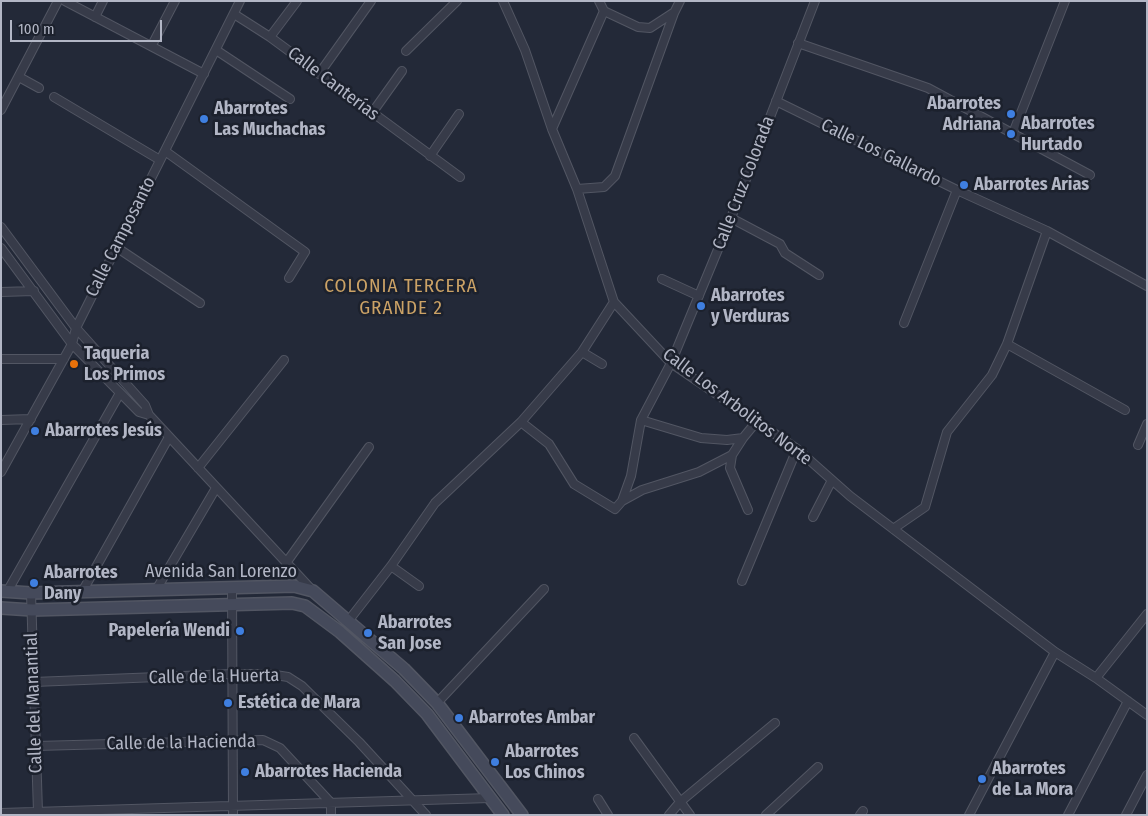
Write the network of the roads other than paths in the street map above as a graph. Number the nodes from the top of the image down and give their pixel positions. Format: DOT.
graph roads {
  1 [pos="58,1"];
  2 [pos="65,1"];
  3 [pos="103,1"];
  4 [pos="175,1"];
  5 [pos="240,1"];
  6 [pos="297,1"];
  7 [pos="371,1"];
  8 [pos="457,1"];
  9 [pos="503,1"];
  10 [pos="599,1"];
  11 [pos="680,1"];
  12 [pos="815,1"];
  13 [pos="1065,1"];
  14 [pos="604,11"];
  15 [pos="674,13"];
  16 [pos="234,14"];
  17 [pos="95,17"];
  18 [pos="270,37"];
  19 [pos="798,43"];
  20 [pos="152,45"];
  21 [pos="216,50"];
  22 [pos="406,51"];
  23 [pos="402,71"];
  24 [pos="204,74"];
  25 [pos="319,74"];
  26 [pos="18,77"];
  27 [pos="39,88"];
  28 [pos="54,97"];
  29 [pos="290,99"];
  30 [pos="776,101"];
  31 [pos="1,110"];
  32 [pos="372,113"];
  33 [pos="459,114"];
  34 [pos="552,129"];
  35 [pos="1013,133"];
  36 [pos="165,151"];
  37 [pos="430,156"];
  38 [pos="160,160"];
  39 [pos="1090,175"];
  40 [pos="460,177"];
  41 [pos="577,189"];
  42 [pos="957,190"];
  43 [pos="731,218"];
  44 [pos="1,227"];
  45 [pos="1047,232"];
  46 [pos="116,247"];
  47 [pos="1,248"];
  48 [pos="819,275"];
  49 [pos="289,278"];
  50 [pos="662,279"];
  51 [pos="1147,286"];
  52 [pos="1,292"];
  53 [pos="34,292"];
  54 [pos="699,296"];
  55 [pos="614,302"];
  56 [pos="200,303"];
  57 [pos="904,323"];
  58 [pos="76,328"];
  59 [pos="72,344"];
  60 [pos="1007,344"];
  61 [pos="582,352"];
  62 [pos="64,358"];
  63 [pos="1,359"];
  64 [pos="284,360"];
  65 [pos="671,363"];
  66 [pos="602,364"];
  67 [pos="120,393"];
  68 [pos="1125,410"];
  69 [pos="149,415"];
  70 [pos="31,419"];
  71 [pos="1,420"];
  72 [pos="641,420"];
  73 [pos="757,421"];
  74 [pos="521,422"];
  75 [pos="1147,424"];
  76 [pos="169,437"];
  77 [pos="743,438"];
  78 [pos="1138,445"];
  79 [pos="369,447"];
  80 [pos="797,448"];
  81 [pos="732,455"];
  82 [pos="198,468"];
  83 [pos="1,472"];
  84 [pos="832,480"];
  85 [pos="216,488"];
  86 [pos="622,501"];
  87 [pos="748,510"];
  88 [pos="813,517"];
  89 [pos="894,529"];
  90 [pos="286,563"];
  91 [pos="391,566"];
  92 [pos="742,581"];
  93 [pos="418,586"];
  94 [pos="232,588"];
  95 [pos="544,589"];
  96 [pos="132,590"];
  97 [pos="156,590"];
  98 [pos="313,591"];
  99 [pos="4,592"];
  100 [pos="82,592"];
  101 [pos="31,593"];
  102 [pos="233,604"];
  103 [pos="305,606"];
  104 [pos="133,607"];
  105 [pos="1,608"];
  106 [pos="32,610"];
  107 [pos="1147,614"];
  108 [pos="349,620"];
  109 [pos="1055,652"];
  110 [pos="232,674"];
  111 [pos="1096,678"];
  112 [pos="34,682"];
  113 [pos="1128,701"];
  114 [pos="437,703"];
  115 [pos="1147,715"];
  116 [pos="775,723"];
  117 [pos="634,738"];
  118 [pos="232,741"];
  119 [pos="36,746"];
  120 [pos="818,768"];
  121 [pos="1147,775"];
  122 [pos="490,798"];
  123 [pos="598,799"];
  124 [pos="414,801"];
  125 [pos="680,802"];
  126 [pos="331,803"];
  127 [pos="232,810"];
  128 [pos="38,812"];
  129 [pos="1,813"];
  130 [pos="76,813"];
  131 [pos="331,815"];
  132 [pos="426,815"];
  133 [pos="503,815"];
  134 [pos="522,815"];
  135 [pos="608,815"];
  136 [pos="669,815"];
  137 [pos="690,815"];
  138 [pos="766,815"];
  139 [pos="969,815"];
  140 [pos="1068,815"];
  141 [pos="1126,815"];
  1 -- 26 [label="street"];
  2 -- 17 [label="street"];
  3 -- 17 [label="street"];
  4 -- 20 [label="street"];
  5 -- 16 [label="street, Calle Camposanto"];
  6 -- 18 [label="street"];
  7 -- 25 [label="street"];
  8 -- 22 [label="street"];
  9 -- 34 [label="street, Calle Los Arbolitos Norte"];
  10 -- 14 [label="street"];
  11 -- 15 [label="street"];
  12 -- 19 [label="street, Calle Cruz Colorada"];
  13 -- 35 [label="street"];
  14 -- 15 [label="street"];
  14 -- 34 [label="street"];
  15 -- 41 [label="street"];
  16 -- 18 [label="street, Calle Canterías"];
  16 -- 21 [label="street, Calle Camposanto"];
  17 -- 20 [label="street"];
  18 -- 25 [label="street, Calle Canterías"];
  19 -- 30 [label="street, Calle Cruz Colorada"];
  19 -- 35 [label="street"];
  20 -- 24 [label="street"];
  21 -- 24 [label="street, Calle Camposanto"];
  21 -- 29 [label="street"];
  23 -- 32 [label="street"];
  24 -- 36 [label="street, Calle Camposanto"];
  25 -- 32 [label="street, Calle Canterías"];
  26 -- 27 [label="street"];
  26 -- 31 [label="street"];
  28 -- 38 [label="street"];
  30 -- 42 [label="street, Calle Los Gallardo"];
  30 -- 43 [label="street, Calle Cruz Colorada"];
  32 -- 37 [label="street, Calle Canterías"];
  33 -- 37 [label="street"];
  34 -- 41 [label="street, Calle Los Arbolitos Norte"];
  35 -- 39 [label="street"];
  36 -- 38 [label="street, Calle Camposanto"];
  36 -- 49 [label="street"];
  37 -- 40 [label="street, Calle Canterías"];
  38 -- 46 [label="street, Calle Camposanto"];
  41 -- 55 [label="street, Calle Los Arbolitos Norte"];
  42 -- 45 [label="street, Calle Los Gallardo"];
  42 -- 57 [label="street"];
  43 -- 48 [label="street"];
  43 -- 54 [label="street, Calle Cruz Colorada"];
  44 -- 58 [label="street"];
  45 -- 51 [label="street, Calle Los Gallardo"];
  45 -- 60 [label="street"];
  46 -- 56 [label="street"];
  46 -- 58 [label="street, Calle Camposanto"];
  47 -- 53 [label="street"];
  50 -- 54 [label="street"];
  52 -- 53 [label="street"];
  53 -- 59 [label="street"];
  54 -- 65 [label="street, Calle Cruz Colorada"];
  55 -- 61 [label="street"];
  55 -- 65 [label="street, Calle Los Arbolitos Norte"];
  58 -- 59 [label="street, Calle Camposanto"];
  58 -- 69 [label="street"];
  59 -- 62 [label="street, Calle Camposanto"];
  59 -- 67 [label="street"];
  60 -- 68 [label="street"];
  60 -- 89 [label="street"];
  61 -- 66 [label="street"];
  61 -- 74 [label="street"];
  62 -- 63 [label="street"];
  62 -- 70 [label="street, Calle Camposanto"];
  64 -- 82 [label="street"];
  65 -- 72 [label="street, Calle Cruz Colorada"];
  65 -- 73 [label="street, Calle Los Arbolitos Norte"];
  67 -- 69 [label="street"];
  67 -- 99 [label="street"];
  69 -- 76 [label="street"];
  70 -- 71 [label="street"];
  70 -- 83 [label="street, Calle Camposanto"];
  72 -- 77 [label="street"];
  72 -- 86 [label="street, Calle Cruz Colorada"];
  73 -- 77 [label="street"];
  73 -- 80 [label="street, Calle Los Arbolitos Norte"];
  74 -- 86 [label="street"];
  74 -- 91 [label="street"];
  75 -- 78 [label="street"];
  76 -- 82 [label="street"];
  76 -- 100 [label="street"];
  77 -- 81 [label="street"];
  79 -- 90 [label="street"];
  80 -- 84 [label="street, Calle Los Arbolitos Norte"];
  80 -- 92 [label="street"];
  81 -- 86 [label="street"];
  81 -- 87 [label="street"];
  82 -- 85 [label="street"];
  84 -- 88 [label="street"];
  84 -- 89 [label="street, Calle Los Arbolitos Norte"];
  85 -- 90 [label="street"];
  85 -- 97 [label="street"];
  89 -- 109 [label="street, Calle Los Arbolitos Norte"];
  90 -- 98 [label="street"];
  91 -- 93 [label="street"];
  91 -- 108 [label="street"];
  94 -- 97 [label="street, Avenida San Lorenzo"];
  94 -- 98 [label="street, Avenida San Lorenzo"];
  94 -- 102 [label="street"];
  95 -- 114 [label="street"];
  96 -- 97 [label="street, Avenida San Lorenzo"];
  96 -- 100 [label="street, Avenida San Lorenzo"];
  96 -- 104 [label="street"];
  98 -- 103 [label="street"];
  98 -- 108 [label="street, Avenida San Lorenzo"];
  99 -- 101 [label="street, Avenida San Lorenzo"];
  100 -- 101 [label="street, Avenida San Lorenzo"];
  101 -- 106 [label="street, Calle del Manantial"];
  102 -- 103 [label="street, Avenida San Lorenzo"];
  102 -- 104 [label="street, Avenida San Lorenzo"];
  102 -- 110 [label="street"];
  103 -- 122 [label="street, Avenida San Lorenzo"];
  104 -- 106 [label="street, Avenida San Lorenzo"];
  105 -- 106 [label="street, Avenida San Lorenzo"];
  106 -- 112 [label="street, Calle del Manantial"];
  107 -- 111 [label="street"];
  108 -- 114 [label="street, Avenida San Lorenzo"];
  109 -- 111 [label="street, Calle Los Arbolitos Norte"];
  109 -- 139 [label="street"];
  110 -- 112 [label="street, Calle de la Huerta"];
  110 -- 118 [label="street"];
  110 -- 124 [label="street, Calle de la Huerta"];
  111 -- 113 [label="street, Calle Los Arbolitos Norte"];
  112 -- 119 [label="street, Calle del Manantial"];
  113 -- 115 [label="street, Calle Los Arbolitos Norte"];
  113 -- 140 [label="street"];
  114 -- 134 [label="street, Avenida San Lorenzo"];
  116 -- 125 [label="street"];
  117 -- 125 [label="street"];
  118 -- 119 [label="street, Calle de la Hacienda"];
  118 -- 126 [label="street, Calle de la Hacienda"];
  118 -- 127 [label="street"];
  119 -- 128 [label="street, Calle del Manantial"];
  120 -- 138 [label="street"];
  121 -- 141 [label="street"];
  122 -- 124 [label="street"];
  122 -- 133 [label="street, Avenida San Lorenzo"];
  123 -- 135 [label="street"];
  124 -- 126 [label="street"];
  124 -- 132 [label="street, Calle de la Huerta"];
  125 -- 136 [label="street"];
  125 -- 137 [label="street"];
  126 -- 127 [label="street"];
  126 -- 131 [label="street"];
  127 -- 130 [label="street"];
  128 -- 129 [label="street"];
  128 -- 130 [label="street"];
}
